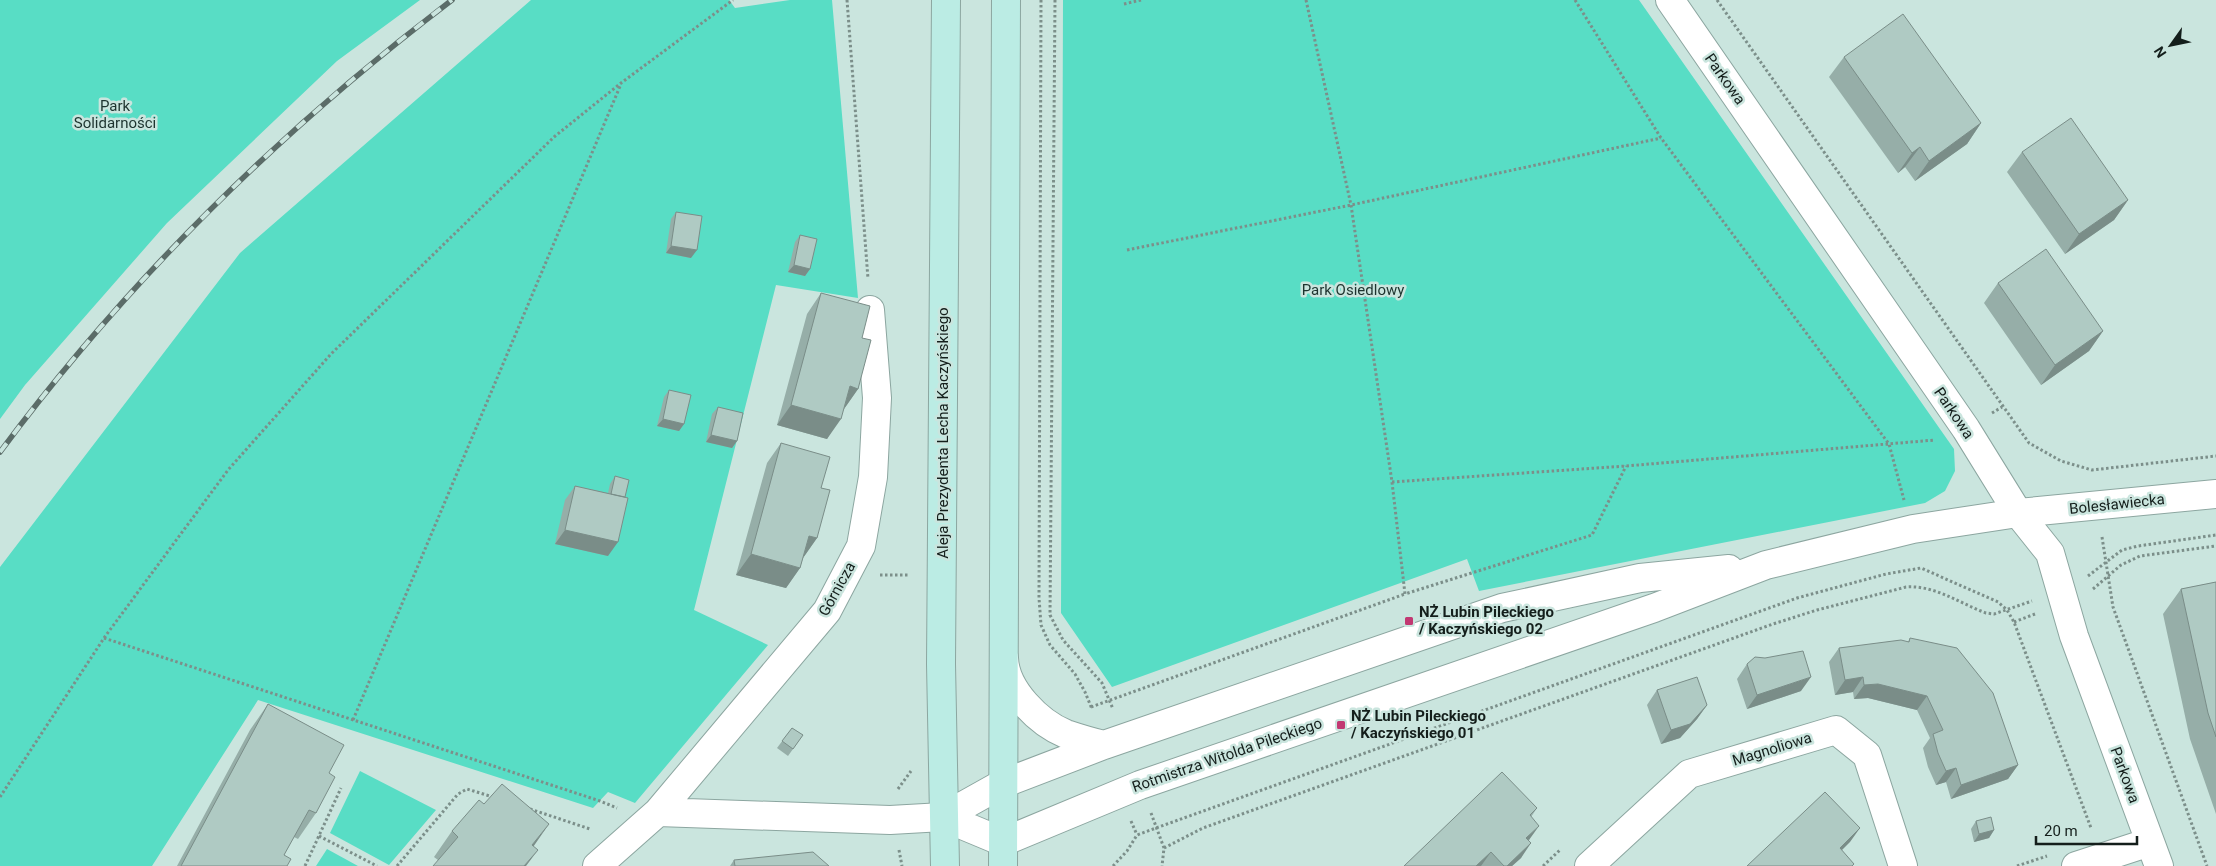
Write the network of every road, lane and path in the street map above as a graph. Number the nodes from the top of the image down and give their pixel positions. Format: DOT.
graph roads {
  1 [pos="848,0"];
  2 [pos="946,0"];
  3 [pos="1006,0"];
  4 [pos="1041,0"];
  5 [pos="1055,0"];
  6 [pos="1142,0"];
  7 [pos="1306,0"];
  8 [pos="1575,0"];
  9 [pos="1670,0"];
  10 [pos="1717,0"];
  11 [pos="732,1"];
  12 [pos="1124,4"];
  13 [pos="621,83"];
  14 [pos="1661,138"];
  15 [pos="1351,205"];
  16 [pos="1127,250"];
  17 [pos="870,310"];
  18 [pos="2216,456"];
  19 [pos="1626,466"];
  20 [pos="1392,482"];
  21 [pos="2216,494"];
  22 [pos="2018,513"];
  23 [pos="2216,535"];
  24 [pos="2103,543"];
  25 [pos="2216,546"];
  26 [pos="2105,562"];
  27 [pos="1766,565"];
  28 [pos="2108,578"];
  29 [pos="2059,591"];
  30 [pos="1405,594"];
  31 [pos="2007,610"];
  32 [pos="104,638"];
  33 [pos="1003,648"];
  34 [pos="1074,674"];
  35 [pos="1109,700"];
  36 [pos="1091,706"];
  37 [pos="1114,713"];
  38 [pos="354,720"];
  39 [pos="1104,745"];
  40 [pos="1002,784"];
  41 [pos="341,788"];
  42 [pos="0,797"];
  43 [pos="495,798"];
  44 [pos="1148,805"];
  45 [pos="522,807"];
  46 [pos="653,817"];
  47 [pos="943,817"];
  48 [pos="587,828"];
  49 [pos="1156,828"];
  50 [pos="319,836"];
  51 [pos="1164,848"];
  52 [pos="1003,854"];
  53 [pos="2154,854"];
  54 [pos="2101,857"];
  55 [pos="305,866"];
  56 [pos="377,866"];
  57 [pos="397,866"];
  58 [pos="597,866"];
  59 [pos="945,866"];
  60 [pos="1113,866"];
  61 [pos="1162,866"];
  62 [pos="1590,866"];
  63 [pos="1903,866"];
  64 [pos="2076,866"];
  65 [pos="2207,866"];
  1 -- 17 [label="path"];
  2 -- 47 [label="main road, Aleja Prezydenta Lecha Kaczyńskiego"];
  3 -- 33 [label="main road"];
  4 -- 34 [label="path"];
  5 -- 35 [label="path"];
  6 -- 12 [label="path"];
  7 -- 15 [label="path"];
  8 -- 14 [label="path"];
  9 -- 22 [label="street, Parkowa"];
  10 -- 18 [label="path"];
  11 -- 13 [label="path"];
  13 -- 32 [label="path"];
  13 -- 38 [label="path"];
  14 -- 15 [label="path"];
  14 -- 19 [label="path"];
  15 -- 16 [label="path"];
  15 -- 20 [label="path"];
  17 -- 46 [label="street, Górnicza"];
  19 -- 20 [label="path"];
  19 -- 30 [label="path"];
  20 -- 30 [label="path"];
  21 -- 22 [label="street, Bolesławiecka"];
  22 -- 27 [label="street, Rotmistrza Witolda Pileckiego"];
  22 -- 29 [label="street, Parkowa"];
  23 -- 26 [label="path"];
  24 -- 26 [label="path"];
  25 -- 28 [label="path"];
  26 -- 28 [label="path"];
  26 -- 29 [label="path"];
  27 -- 39 [label="street, Rotmistrza Witolda Pileckiego"];
  27 -- 52 [label="street, Rotmistrza Witolda Pileckiego"];
  28 -- 65 [label="path"];
  29 -- 31 [label="path"];
  29 -- 53 [label="street, Parkowa"];
  30 -- 35 [label="path"];
  31 -- 49 [label="path"];
  31 -- 51 [label="path"];
  31 -- 54 [label="path"];
  32 -- 38 [label="path"];
  32 -- 42 [label="path"];
  33 -- 39 [label="street"];
  33 -- 40 [label="main road"];
  35 -- 36 [label="path"];
  35 -- 37 [label="path"];
  38 -- 46 [label="path"];
  39 -- 40 [label="street, Rotmistrza Witolda Pileckiego"];
  40 -- 47 [label="street, Rotmistrza Witolda Pileckiego"];
  40 -- 52 [label="main road"];
  41 -- 50 [label="path"];
  43 -- 57 [label="path"];
  44 -- 49 [label="path"];
  45 -- 48 [label="path"];
  46 -- 47 [label="street"];
  46 -- 58 [label="street, Górnicza"];
  47 -- 52 [label="street"];
  47 -- 59 [label="main road, Aleja Prezydenta Lecha Kaczyńskiego"];
  49 -- 51 [label="path"];
  49 -- 60 [label="path"];
  50 -- 55 [label="path"];
  50 -- 56 [label="path"];
  51 -- 61 [label="path"];
  53 -- 54 [label="street"];
  54 -- 64 [label="street"];
  62 -- 63 [label="street, Magnoliowa"];
}
